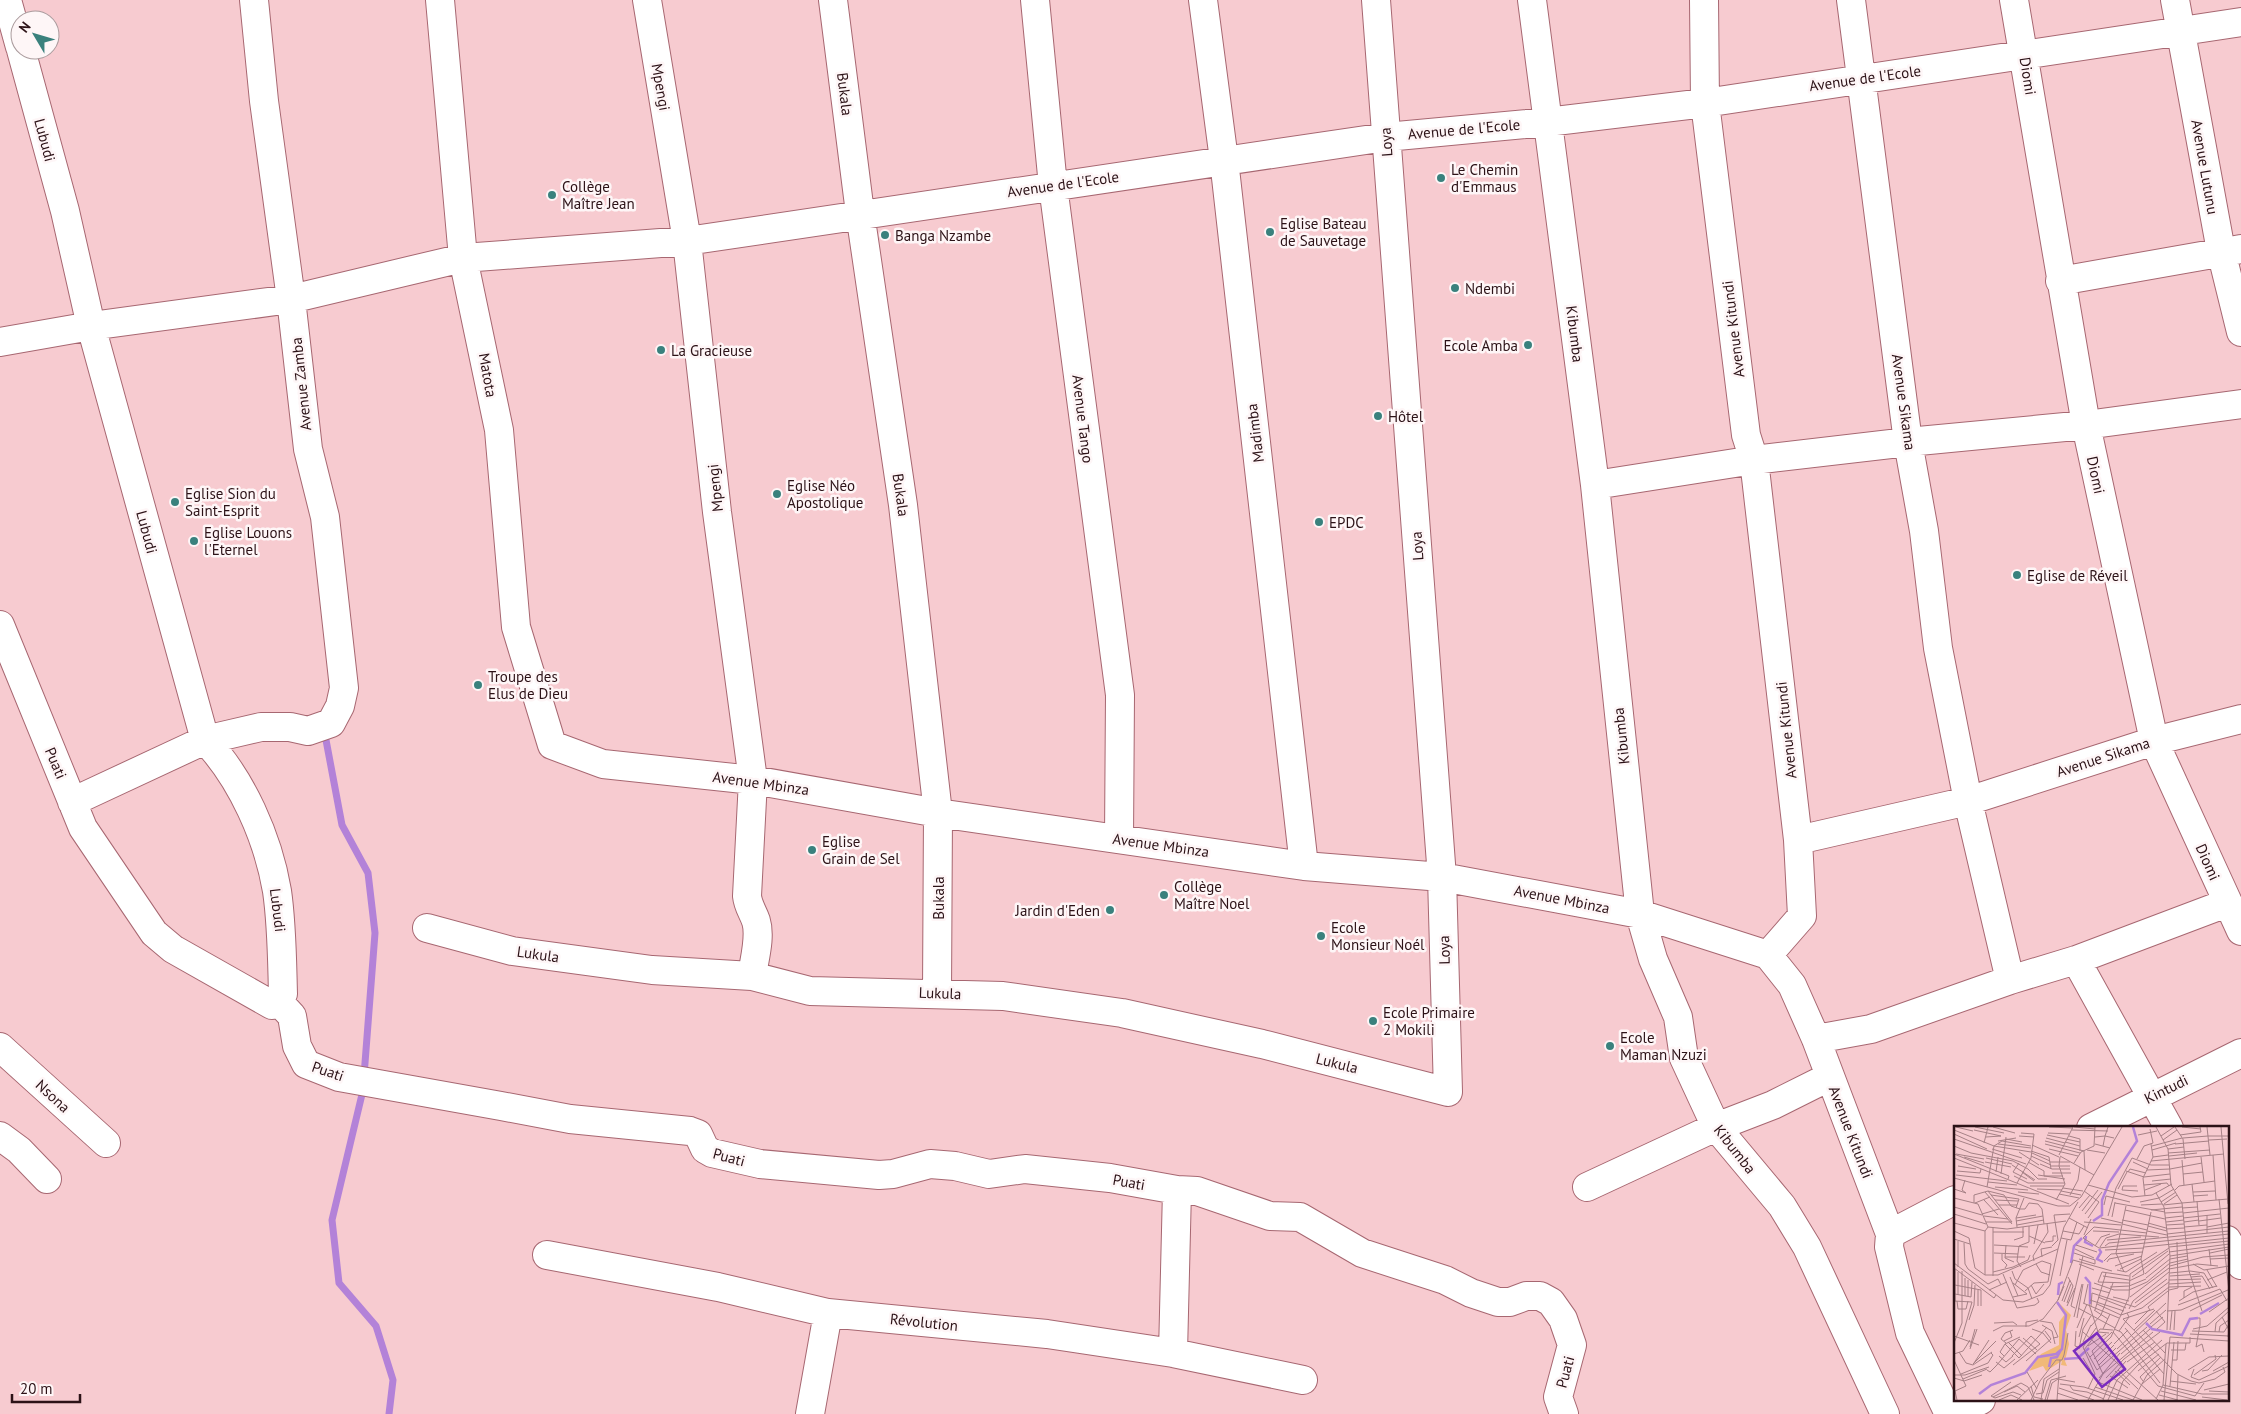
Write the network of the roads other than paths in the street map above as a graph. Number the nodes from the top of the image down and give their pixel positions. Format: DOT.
graph roads {
  1 [pos="254,0"];
  2 [pos="440,0"];
  3 [pos="647,0"];
  4 [pos="833,0"];
  5 [pos="1034,0"];
  6 [pos="1203,0"];
  7 [pos="1376,0"];
  8 [pos="1532,0"];
  9 [pos="1704,0"];
  10 [pos="1851,0"];
  11 [pos="2014,0"];
  12 [pos="2175,0"];
  13 [pos="2241,22"];
  14 [pos="2181,31"];
  15 [pos="2024,55"];
  16 [pos="23,60"];
  17 [pos="1863,78"];
  18 [pos="1705,103"];
  19 [pos="1547,122"];
  20 [pos="1386,136"];
  21 [pos="1224,160"];
  22 [pos="1053,186"];
  23 [pos="860,213"];
  24 [pos="687,241"];
  25 [pos="2231,250"];
  26 [pos="463,258"];
  27 [pos="2060,281"];
  28 [pos="291,299"];
  29 [pos="91,326"];
  30 [pos="2241,332"];
  31 [pos="0,342"];
  32 [pos="2241,404"];
  33 [pos="2086,426"];
  34 [pos="1908,442"];
  35 [pos="1754,460"];
  36 [pos="1595,484"];
  37 [pos="0,625"];
  38 [pos="2241,719"];
  39 [pos="205,740"];
  40 [pos="2154,741"];
  41 [pos="552,746"];
  42 [pos="752,780"];
  43 [pos="72,802"];
  44 [pos="1968,802"];
  45 [pos="938,813"];
  46 [pos="1119,839"];
  47 [pos="1798,840"];
  48 [pos="1304,866"];
  49 [pos="1442,877"];
  50 [pos="2227,903"];
  51 [pos="1640,914"];
  52 [pos="427,928"];
  53 [pos="2241,931"];
  54 [pos="1768,955"];
  55 [pos="2076,960"];
  56 [pos="752,976"];
  57 [pos="2010,980"];
  58 [pos="937,993"];
  59 [pos="279,1002"];
  60 [pos="1816,1039"];
  61 [pos="0,1047"];
  62 [pos="2241,1053"];
  63 [pos="1829,1077"];
  64 [pos="1448,1092"];
  65 [pos="2152,1096"];
  66 [pos="1716,1126"];
  67 [pos="2095,1126"];
  68 [pos="2168,1126"];
  69 [pos="0,1136"];
  70 [pos="106,1144"];
  71 [pos="47,1179"];
  72 [pos="1586,1187"];
  73 [pos="1177,1190"];
  74 [pos="1954,1201"];
  75 [pos="1890,1234"];
  76 [pos="547,1255"];
  77 [pos="828,1313"];
  78 [pos="1173,1353"];
  79 [pos="1303,1380"];
  80 [pos="1977,1402"];
  81 [pos="810,1414"];
  82 [pos="1564,1414"];
  83 [pos="1885,1414"];
  84 [pos="1948,1414"];
  85 [pos="1953,1414"];
  1 -- 28 [label="street, Avenue Zamba"];
  2 -- 26 [label="street, Matota"];
  3 -- 24 [label="street, Mpengi"];
  4 -- 23 [label="street, Bukala"];
  5 -- 22 [label="street, Avenue Tango"];
  6 -- 21 [label="street, Madimba"];
  7 -- 20 [label="street, Loya"];
  8 -- 19 [label="street, Kibumba"];
  9 -- 18 [label="street, Avenue Kitundi"];
  10 -- 17 [label="street, Avenue Sikama"];
  11 -- 15 [label="street, Diomi"];
  12 -- 14 [label="street, Avenue Lutunu"];
  13 -- 14 [label="street, Avenue de l'Ecole"];
  14 -- 15 [label="street, Avenue de l'Ecole"];
  14 -- 25 [label="street, Avenue Lutunu"];
  15 -- 17 [label="street, Avenue de l'Ecole"];
  15 -- 27 [label="street, Diomi"];
  16 -- 29 [label="street, Lubudi"];
  17 -- 18 [label="street, Avenue de l'Ecole"];
  17 -- 34 [label="street, Avenue Sikama"];
  18 -- 19 [label="street, Avenue de l'Ecole"];
  18 -- 35 [label="street, Avenue Kitundi"];
  19 -- 20 [label="street, Avenue de l'Ecole"];
  19 -- 36 [label="street, Kibumba"];
  20 -- 21 [label="street, Avenue de l'Ecole"];
  20 -- 49 [label="street, Loya"];
  21 -- 22 [label="street, Avenue de l'Ecole"];
  21 -- 48 [label="street, Madimba"];
  22 -- 23 [label="street, Avenue de l'Ecole"];
  22 -- 46 [label="street, Avenue Tango"];
  23 -- 24 [label="street, Avenue de l'Ecole"];
  23 -- 45 [label="street, Bukala"];
  24 -- 26 [label="street, Avenue de l'Ecole"];
  24 -- 42 [label="street, Mpengi"];
  25 -- 27 [label="street"];
  25 -- 30 [label="street, Avenue Lutunu"];
  26 -- 28 [label="street, Avenue de l'Ecole"];
  26 -- 41 [label="street, Matota"];
  27 -- 33 [label="street, Diomi"];
  28 -- 29 [label="street, Avenue de l'Ecole"];
  28 -- 39 [label="street, Avenue Zamba"];
  29 -- 31 [label="street, Avenue de l'Ecole"];
  29 -- 39 [label="street, Lubudi"];
  32 -- 33 [label="street"];
  33 -- 34 [label="street"];
  33 -- 40 [label="street, Diomi"];
  34 -- 35 [label="street"];
  34 -- 44 [label="street, Avenue Sikama"];
  35 -- 36 [label="street"];
  35 -- 47 [label="street, Avenue Kitundi"];
  36 -- 51 [label="street, Kibumba"];
  37 -- 43 [label="street, Puati"];
  38 -- 40 [label="street, Avenue Sikama"];
  39 -- 43 [label="street"];
  39 -- 59 [label="street, Lubudi"];
  40 -- 44 [label="street, Avenue Sikama"];
  40 -- 50 [label="street, Diomi"];
  41 -- 42 [label="street, Avenue Mbinza"];
  42 -- 45 [label="street, Avenue Mbinza"];
  42 -- 56 [label="street, Mpengi"];
  43 -- 59 [label="street, Puati"];
  44 -- 47 [label="street, Avenue Sikama"];
  44 -- 57 [label="street, Avenue Sikama"];
  45 -- 46 [label="street, Avenue Mbinza"];
  45 -- 58 [label="street, Bukala"];
  46 -- 48 [label="street, Avenue Mbinza"];
  47 -- 54 [label="street, Avenue Kitundi"];
  48 -- 49 [label="street, Avenue Mbinza"];
  49 -- 51 [label="street, Avenue Mbinza"];
  49 -- 64 [label="street, Loya"];
  50 -- 53 [label="street, Diomi"];
  50 -- 55 [label="street"];
  51 -- 54 [label="street, Avenue Mbinza"];
  51 -- 66 [label="street, Kibumba"];
  52 -- 56 [label="street, Lukula"];
  54 -- 60 [label="street, Avenue Kitundi"];
  55 -- 57 [label="street"];
  55 -- 65 [label="street"];
  56 -- 58 [label="street, Lukula"];
  57 -- 60 [label="street"];
  58 -- 64 [label="street, Lukula"];
  59 -- 73 [label="street, Puati"];
  60 -- 63 [label="street, Avenue Kitundi"];
  61 -- 70 [label="street, Nsona"];
  62 -- 65 [label="street, Kintudi"];
  63 -- 66 [label="street"];
  63 -- 75 [label="street, Avenue Kitundi"];
  65 -- 67 [label="street, Kintudi"];
  65 -- 68 [label="street"];
  66 -- 72 [label="street"];
  66 -- 83 [label="street, Kibumba"];
  69 -- 71 [label="street"];
  73 -- 78 [label="street"];
  73 -- 82 [label="street, Puati"];
  74 -- 75 [label="street"];
  75 -- 84 [label="street, Avenue Kitundi"];
  76 -- 77 [label="street, Révolution"];
  77 -- 78 [label="street, Révolution"];
  77 -- 81 [label="street"];
  78 -- 79 [label="street, Révolution"];
  80 -- 85 [label="street"];
}
